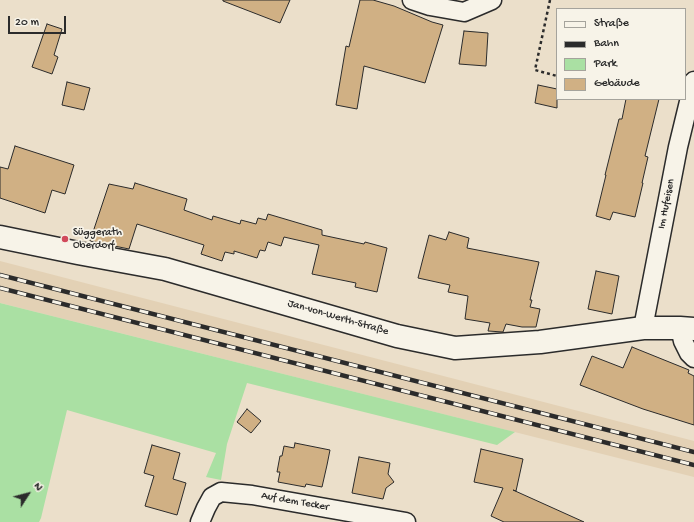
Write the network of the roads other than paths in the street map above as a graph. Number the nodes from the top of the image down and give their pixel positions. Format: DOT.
graph roads {
  1 [pos="412,0"];
  2 [pos="492,0"];
  3 [pos="694,81"];
  4 [pos="0,237"];
  5 [pos="643,328"];
  6 [pos="687,328"];
  7 [pos="694,358"];
  8 [pos="200,522"];
  9 [pos="406,522"];
  1 -- 2 [label="street"];
  3 -- 5 [label="street, Im Hufeisen"];
  4 -- 5 [label="main road, Jan-von-Werth-Straße"];
  5 -- 6 [label="main road, Jan-von-Werth-Straße"];
  6 -- 7 [label="street, Jan-von-Werth-Straße"];
  8 -- 9 [label="street, Auf dem Tecker"];
}
